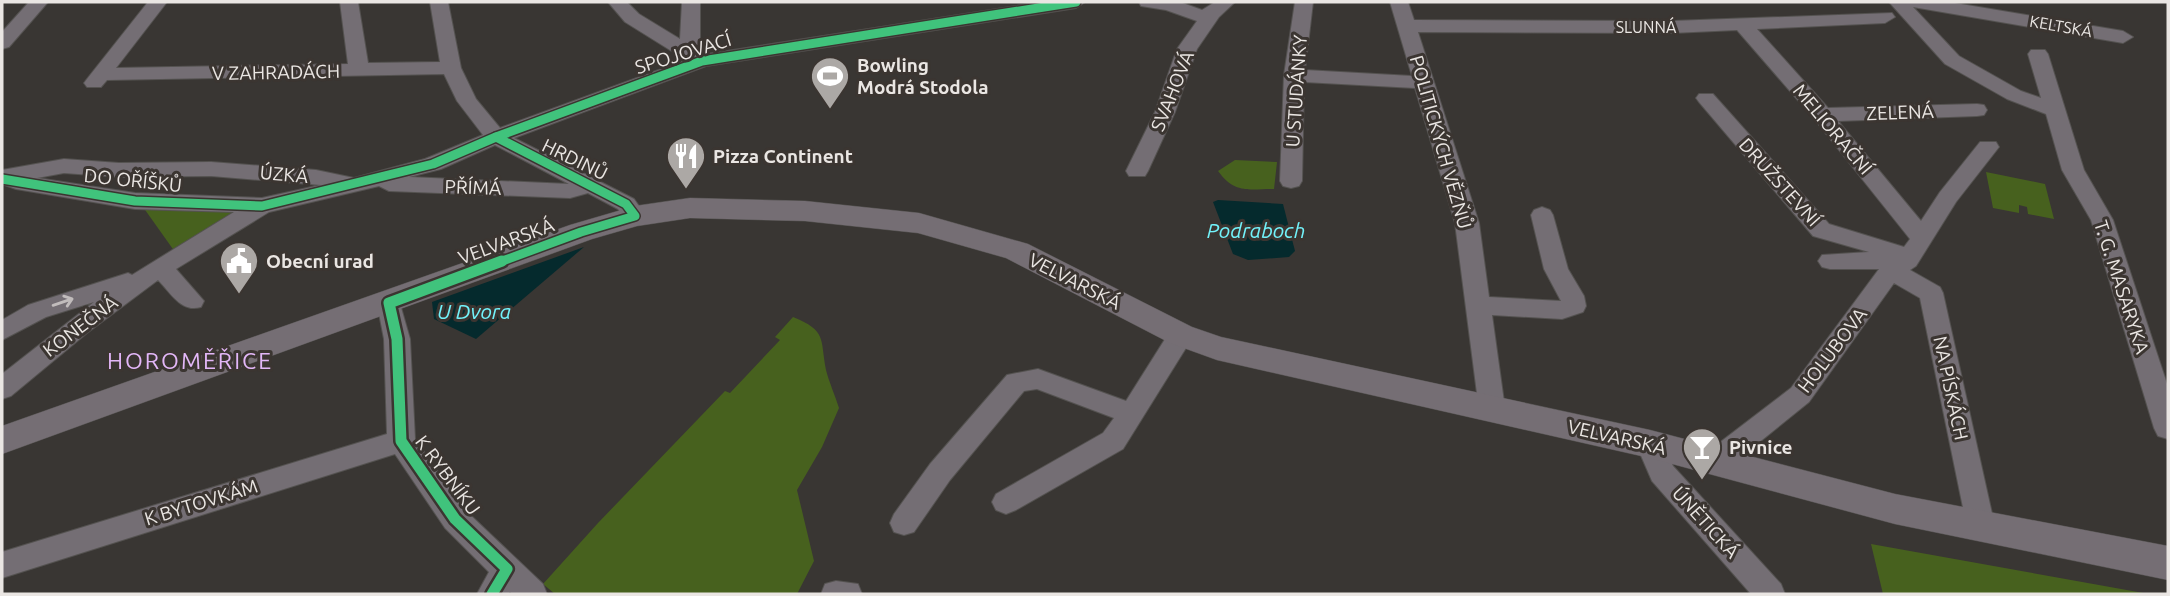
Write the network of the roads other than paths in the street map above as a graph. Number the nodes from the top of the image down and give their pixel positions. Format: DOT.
graph roads {
  1 [pos="39,2"];
  2 [pos="158,2"];
  3 [pos="349,2"];
  4 [pos="439,2"];
  5 [pos="617,2"];
  6 [pos="691,2"];
  7 [pos="1076,2"];
  8 [pos="1148,2"];
  9 [pos="1304,2"];
  10 [pos="1399,2"];
  11 [pos="1917,2"];
  12 [pos="1021,7"];
  13 [pos="1219,8"];
  14 [pos="1891,9"];
  15 [pos="1742,23"];
  16 [pos="1407,26"];
  17 [pos="2123,37"];
  18 [pos="2,43"];
  19 [pos="2038,54"];
  20 [pos="702,61"];
  21 [pos="451,68"];
  22 [pos="359,71"];
  23 [pos="1294,75"];
  24 [pos="1426,83"];
  25 [pos="1706,98"];
  26 [pos="1977,110"];
  27 [pos="2053,110"];
  28 [pos="1822,115"];
  29 [pos="496,137"];
  30 [pos="1988,147"];
  31 [pos="548,165"];
  32 [pos="1137,171"];
  33 [pos="2,178"];
  34 [pos="1291,181"];
  35 [pos="355,185"];
  36 [pos="590,185"];
  37 [pos="519,188"];
  38 [pos="262,206"];
  39 [pos="1542,215"];
  40 [pos="635,216"];
  41 [pos="1922,237"];
  42 [pos="1830,261"];
  43 [pos="1900,265"];
  44 [pos="153,272"];
  45 [pos="192,301"];
  46 [pos="389,303"];
  47 [pos="1478,305"];
  48 [pos="2,331"];
  49 [pos="1181,335"];
  50 [pos="2,388"];
  51 [pos="1492,409"];
  52 [pos="1132,414"];
  53 [pos="2168,428"];
  54 [pos="2,440"];
  55 [pos="401,441"];
  56 [pos="1650,444"];
  57 [pos="1716,461"];
  58 [pos="1006,502"];
  59 [pos="904,523"];
  60 [pos="1981,527"];
  61 [pos="2168,563"];
  62 [pos="2,565"];
  63 [pos="499,582"];
  64 [pos="532,594"];
  65 [pos="836,594"];
  66 [pos="847,594"];
  67 [pos="1770,594"];
  1 -- 18 [label="street"];
  2 -- 22 [label="street, V ZAHRADÁCH"];
  3 -- 22 [label="street"];
  4 -- 21 [label="street, HRDINŮ"];
  5 -- 20 [label="street"];
  6 -- 20 [label="street"];
  7 -- 12 [label="street, SPOJOVACÍ"];
  8 -- 13 [label="street, SVAHOVÁ"];
  9 -- 23 [label="street, U STUDÁNKY"];
  10 -- 16 [label="street, POLITICKÝCH VĚZŇŮ"];
  11 -- 17 [label="street, KELTSKÁ"];
  12 -- 20 [label="street, SPOJOVACÍ"];
  13 -- 32 [label="street, SVAHOVÁ"];
  14 -- 15 [label="street, SLUNNÁ"];
  14 -- 27 [label="street"];
  15 -- 16 [label="street, SLUNNÁ"];
  15 -- 28 [label="street, MELIORAČNÍ"];
  16 -- 24 [label="street, POLITICKÝCH VĚZŇŮ"];
  19 -- 27 [label="street, T. G. MASARYKA"];
  20 -- 29 [label="street, SPOJOVACÍ"];
  21 -- 22 [label="street, V ZAHRADÁCH"];
  21 -- 29 [label="street, HRDINŮ"];
  23 -- 24 [label="street"];
  23 -- 34 [label="street, U STUDÁNKY"];
  24 -- 47 [label="street, POLITICKÝCH VĚZŇŮ"];
  25 -- 43 [label="street, DRUŽSTEVNÍ"];
  26 -- 28 [label="street, ZELENÁ"];
  27 -- 53 [label="street, T. G. MASARYKA"];
  28 -- 41 [label="street, MELIORAČNÍ"];
  29 -- 31 [label="street, HRDINŮ"];
  29 -- 35 [label="street, SPOJOVACÍ"];
  30 -- 41 [label="street, HOLUBOVA"];
  31 -- 36 [label="street, HRDINŮ"];
  31 -- 37 [label="street"];
  33 -- 35 [label="street, ÚZKÁ"];
  33 -- 38 [label="street, DO OŘÍŠKŮ"];
  35 -- 37 [label="street, PŘÍMÁ"];
  35 -- 38 [label="street"];
  36 -- 37 [label="street, PŘÍMÁ"];
  36 -- 40 [label="street, HRDINŮ"];
  38 -- 44 [label="street"];
  39 -- 47 [label="street"];
  40 -- 46 [label="main road, VELVARSKÁ"];
  40 -- 49 [label="main road, VELVARSKÁ"];
  41 -- 43 [label="street, HOLUBOVA"];
  42 -- 43 [label="street"];
  43 -- 57 [label="street, HOLUBOVA"];
  43 -- 60 [label="street, NA PÍSKÁCH"];
  44 -- 45 [label="street"];
  48 -- 44 [label="street, one-way"];
  44 -- 50 [label="street, KONEČNÁ"];
  46 -- 54 [label="main road, VELVARSKÁ"];
  46 -- 55 [label="street, K RYBNÍKU"];
  47 -- 51 [label="street, POLITICKÝCH VĚZŇŮ"];
  49 -- 51 [label="main road, VELVARSKÁ"];
  49 -- 52 [label="street"];
  51 -- 56 [label="main road, VELVARSKÁ"];
  52 -- 58 [label="street"];
  52 -- 59 [label="street"];
  55 -- 62 [label="street, K BYTOVKÁM"];
  55 -- 63 [label="street, K RYBNÍKU"];
  56 -- 57 [label="main road, VELVARSKÁ"];
  56 -- 67 [label="street, ÚNĚTICKÁ"];
  57 -- 60 [label="main road, VELVARSKÁ"];
  60 -- 61 [label="main road, VELVARSKÁ"];
  63 -- 64 [label="street, K RYBNÍKU"];
  65 -- 66 [label="street"];
}
